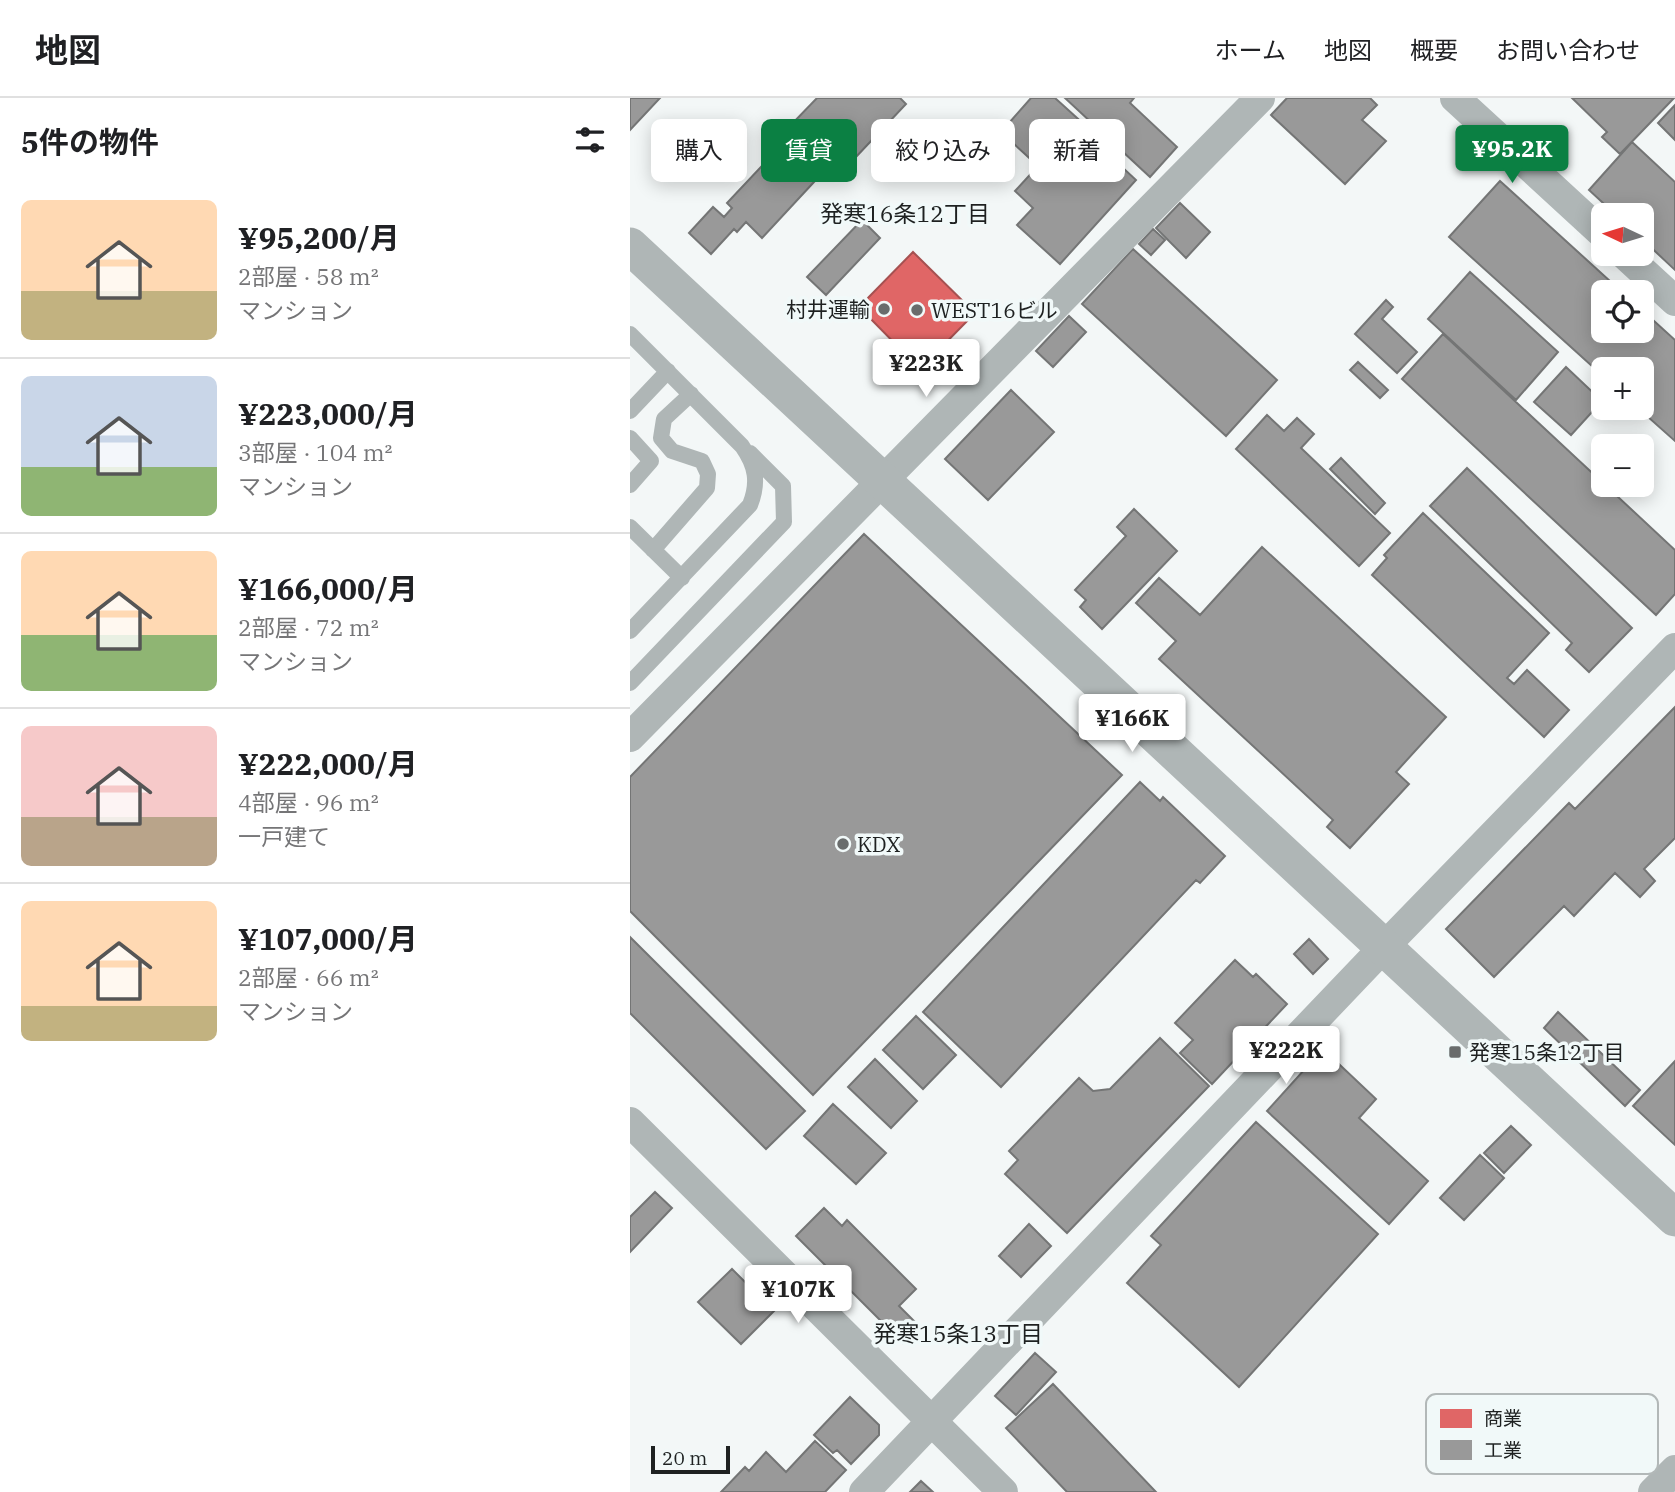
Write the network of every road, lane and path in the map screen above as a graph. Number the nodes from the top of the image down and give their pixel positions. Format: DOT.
graph roads {
  1 [pos="1260,98"];
  2 [pos="1455,98"];
  3 [pos="1591,223"];
  4 [pos="630,246"];
  5 [pos="1637,266"];
  6 [pos="1675,301"];
  7 [pos="634,344"];
  8 [pos="668,371"];
  9 [pos="691,394"];
  10 [pos="630,411"];
  11 [pos="630,438"];
  12 [pos="742,446"];
  13 [pos="881,480"];
  14 [pos="630,485"];
  15 [pos="633,536"];
  16 [pos="653,550"];
  17 [pos="681,578"];
  18 [pos="630,631"];
  19 [pos="1675,648"];
  20 [pos="630,683"];
  21 [pos="630,737"];
  22 [pos="1383,948"];
  23 [pos="630,1122"];
  24 [pos="1675,1218"];
  25 [pos="932,1422"];
  26 [pos="1675,1470"];
  27 [pos="864,1492"];
  28 [pos="1003,1492"];
  29 [pos="1653,1492"];
  1 -- 13 [label="street"];
  2 -- 3 [label="street"];
  4 -- 13 [label="street"];
  5 -- 6 [label="street"];
  7 -- 8 [label="lane"];
  8 -- 9 [label="lane"];
  8 -- 10 [label="lane"];
  9 -- 12 [label="lane"];
  9 -- 16 [label="lane"];
  11 -- 14 [label="lane"];
  12 -- 17 [label="lane"];
  12 -- 20 [label="lane"];
  13 -- 21 [label="street"];
  13 -- 22 [label="street"];
  15 -- 16 [label="lane"];
  16 -- 17 [label="lane"];
  17 -- 18 [label="lane"];
  19 -- 22 [label="street"];
  22 -- 24 [label="street"];
  22 -- 25 [label="street"];
  23 -- 25 [label="street"];
  25 -- 27 [label="street"];
  25 -- 28 [label="street"];
  26 -- 29 [label="street"];
}
